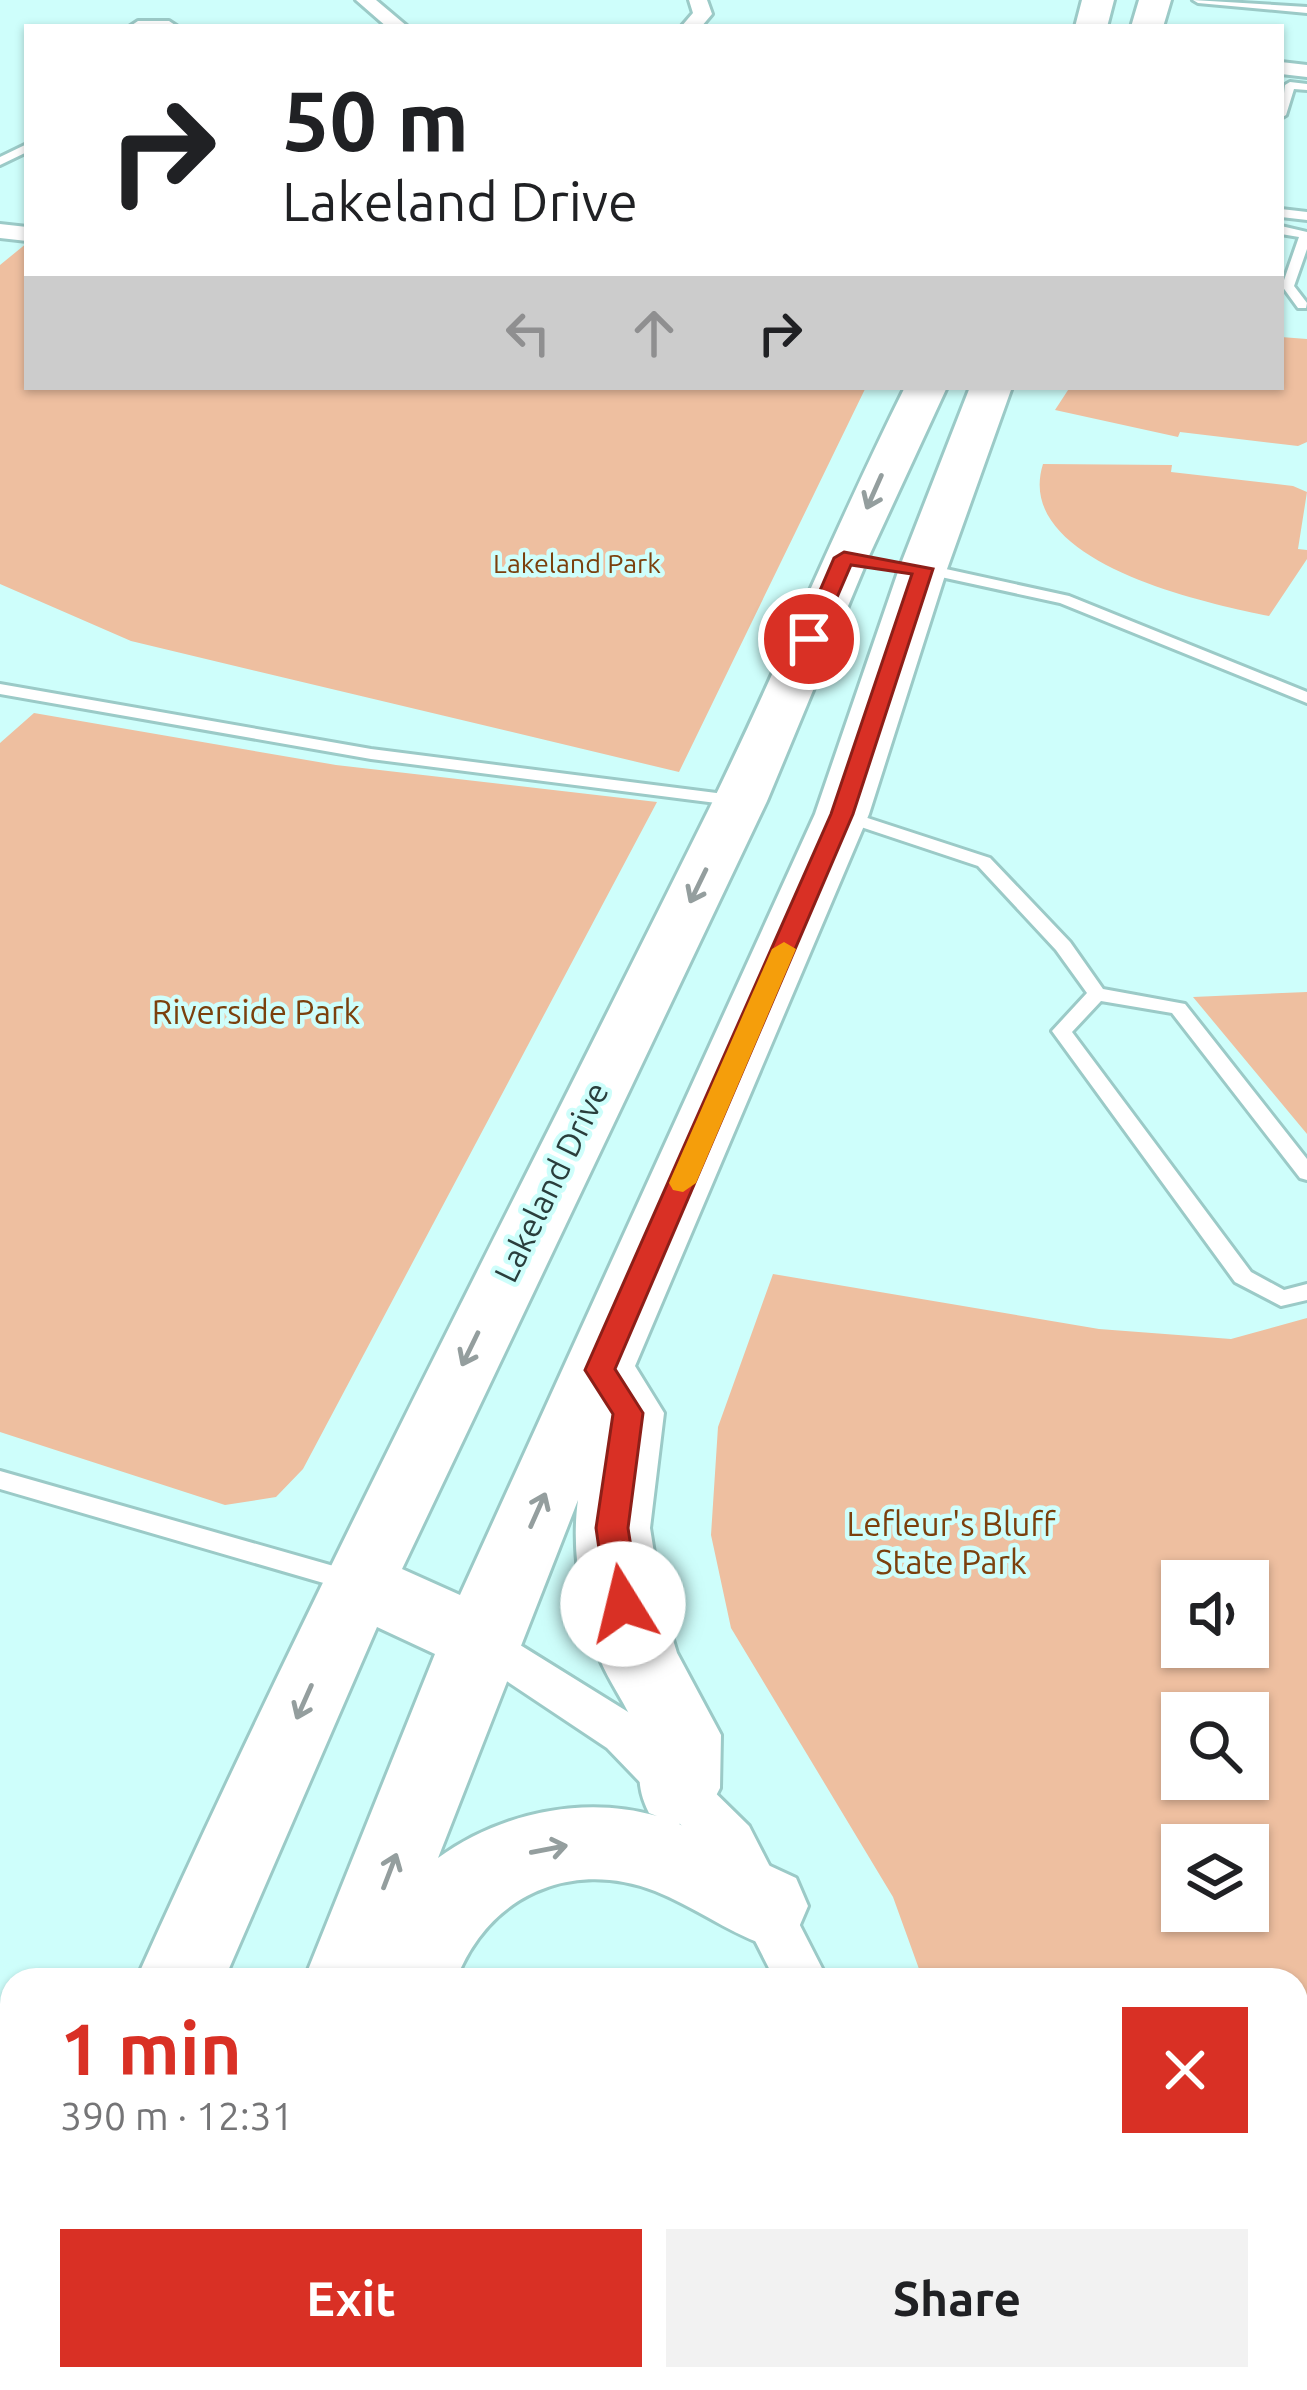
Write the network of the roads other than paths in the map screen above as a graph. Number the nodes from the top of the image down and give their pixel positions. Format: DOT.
graph roads {
  1 [pos="365,0"];
  2 [pos="1198,0"];
  3 [pos="1212,8"];
  4 [pos="1307,10"];
  5 [pos="395,24"];
  6 [pos="1296,76"];
  7 [pos="1286,99"];
  8 [pos="1307,101"];
  9 [pos="1284,105"];
  10 [pos="1284,231"];
  11 [pos="1305,305"];
  12 [pos="925,390"];
  13 [pos="990,390"];
  14 [pos="844,558"];
  15 [pos="923,569"];
  16 [pos="8,691"];
  17 [pos="1307,698"];
  18 [pos="0,711"];
  19 [pos="740,801"];
  20 [pos="842,814"];
  21 [pos="1097,994"];
  22 [pos="1307,1173"];
  23 [pos="1307,1292"];
  24 [pos="600,1370"];
  25 [pos="0,1480"];
  26 [pos="358,1583"];
  27 [pos="480,1639"];
  28 [pos="678,1788"];
  29 [pos="765,1906"];
  30 [pos="185,1968"];
  31 [pos="353,1968"];
  32 [pos="418,1968"];
  33 [pos="796,1968"];
  1 -- 5 [label="street"];
  2 -- 3 [label="lane"];
  3 -- 4 [label="lane"];
  6 -- 7 [label="lane"];
  7 -- 8 [label="lane"];
  7 -- 9 [label="lane"];
  10 -- 11 [label="lane"];
  12 -- 14 [label="highway, Lakeland Drive, one-way"];
  13 -- 15 [label="highway"];
  14 -- 15 [label="highway"];
  14 -- 19 [label="highway, Lakeland Drive"];
  15 -- 17 [label="lane"];
  15 -- 20 [label="highway"];
  16 -- 18 [label="lane"];
  16 -- 19 [label="lane"];
  19 -- 20 [label="highway"];
  19 -- 26 [label="highway, Lakeland Drive, one-way"];
  20 -- 21 [label="lane"];
  20 -- 24 [label="highway"];
  21 -- 22 [label="lane"];
  21 -- 23 [label="lane"];
  27 -- 24 [label="highway, one-way"];
  24 -- 28 [label="highway"];
  25 -- 26 [label="lane"];
  26 -- 27 [label="highway"];
  26 -- 30 [label="highway, Lakeland Drive, one-way"];
  27 -- 28 [label="street"];
  31 -- 27 [label="highway, one-way"];
  28 -- 29 [label="street"];
  32 -- 29 [label="highway, one-way"];
  29 -- 33 [label="street"];
}
